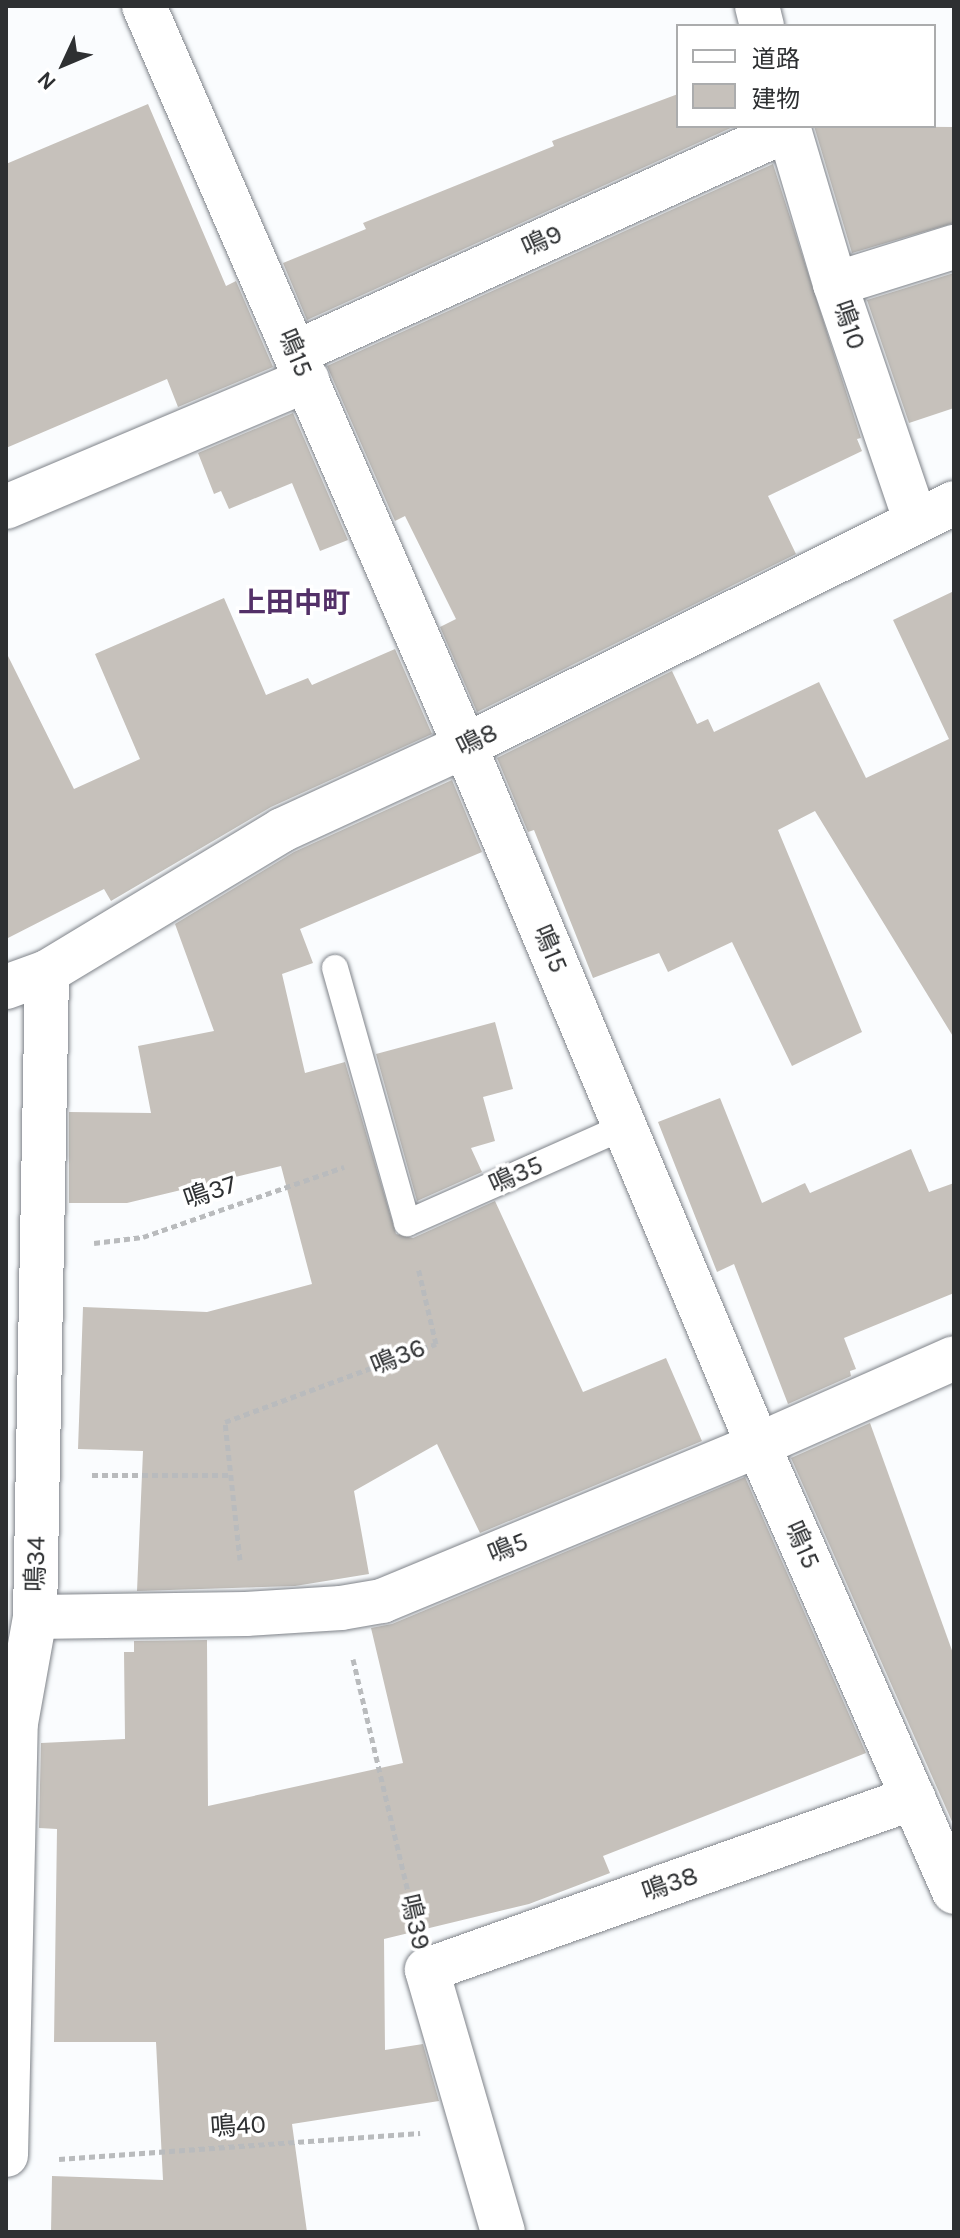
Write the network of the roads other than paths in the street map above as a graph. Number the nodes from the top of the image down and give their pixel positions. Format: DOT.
graph roads {
  1 [pos="144,6"];
  2 [pos="789,128"];
  3 [pos="954,247"];
  4 [pos="835,284"];
  5 [pos="301,366"];
  6 [pos="6,507"];
  7 [pos="935,512"];
  8 [pos="465,746"];
  9 [pos="335,968"];
  10 [pos="47,972"];
  11 [pos="6,987"];
  12 [pos="624,1127"];
  13 [pos="954,1358"];
  14 [pos="758,1445"];
  15 [pos="35,1617"];
  16 [pos="11,1725"];
  17 [pos="913,1798"];
  18 [pos="954,1892"];
  19 [pos="427,1970"];
  20 [pos="6,2155"];
  21 [pos="503,2232"];
  1 -- 5 [label="street, 鳴15"];
  2 -- 4 [label="street, 鳴10"];
  2 -- 5 [label="street, 鳴9"];
  3 -- 4 [label="street"];
  4 -- 7 [label="street, 鳴10"];
  5 -- 6 [label="street, 鳴9"];
  5 -- 8 [label="street, 鳴15"];
  7 -- 8 [label="street, 鳴8"];
  8 -- 10 [label="street, 鳴8"];
  8 -- 12 [label="street, 鳴15"];
  9 -- 12 [label="lane, 鳴35"];
  10 -- 11 [label="street, 鳴8"];
  10 -- 15 [label="street, 鳴34"];
  12 -- 14 [label="street, 鳴15"];
  13 -- 14 [label="street, 鳴5"];
  14 -- 15 [label="street, 鳴5"];
  14 -- 17 [label="street, 鳴15"];
  15 -- 16 [label="street, 鳴34"];
  16 -- 20 [label="street, 鳴34"];
  17 -- 18 [label="street, 鳴15"];
  17 -- 19 [label="street, 鳴38"];
  19 -- 21 [label="street, 鳴39"];
}
